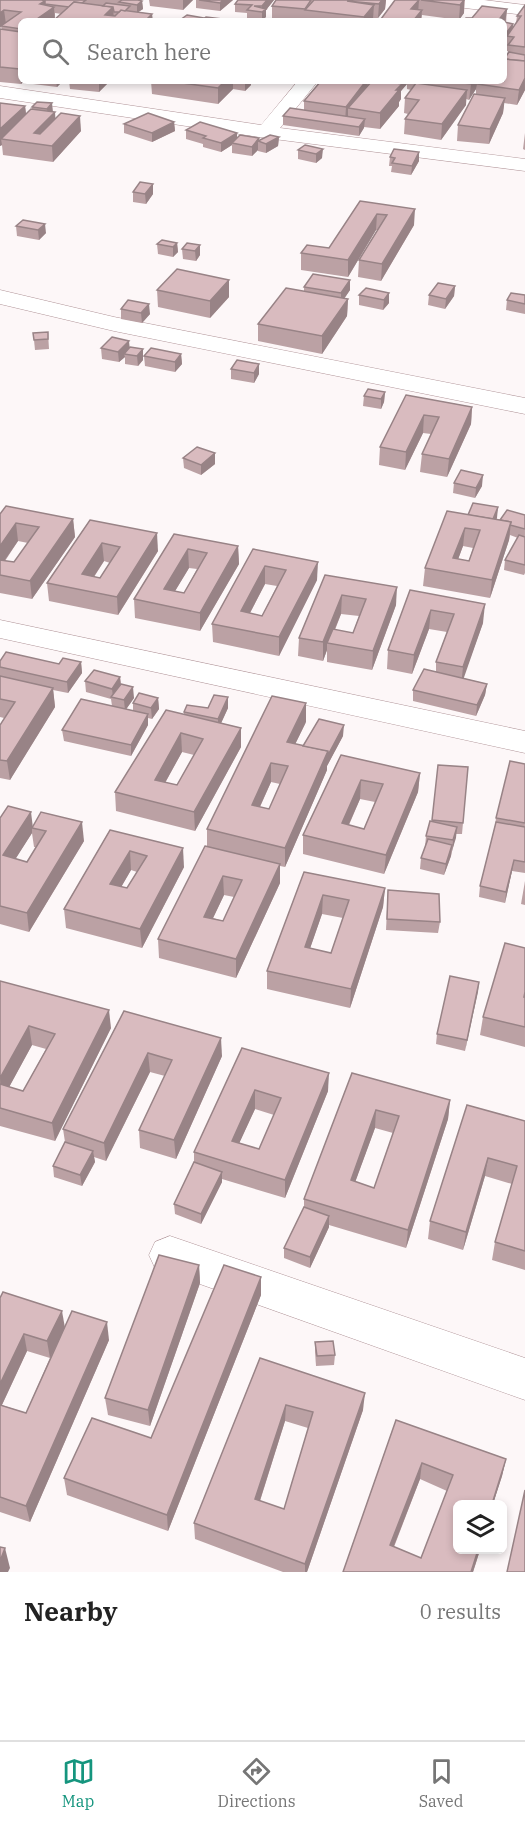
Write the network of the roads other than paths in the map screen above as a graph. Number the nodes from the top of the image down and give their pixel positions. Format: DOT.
graph roads {
  1 [pos="439,0"];
  2 [pos="525,10"];
  3 [pos="306,84"];
  4 [pos="0,92"];
  5 [pos="266,132"];
  6 [pos="525,165"];
  7 [pos="0,297"];
  8 [pos="525,406"];
  9 [pos="0,629"];
  10 [pos="525,742"];
  11 [pos="170,1255"];
  12 [pos="525,1379"];
  1 -- 2 [label="street"];
  3 -- 5 [label="street"];
  4 -- 5 [label="street"];
  5 -- 6 [label="street"];
  7 -- 8 [label="street"];
  9 -- 10 [label="street"];
  11 -- 12 [label="street"];
}
